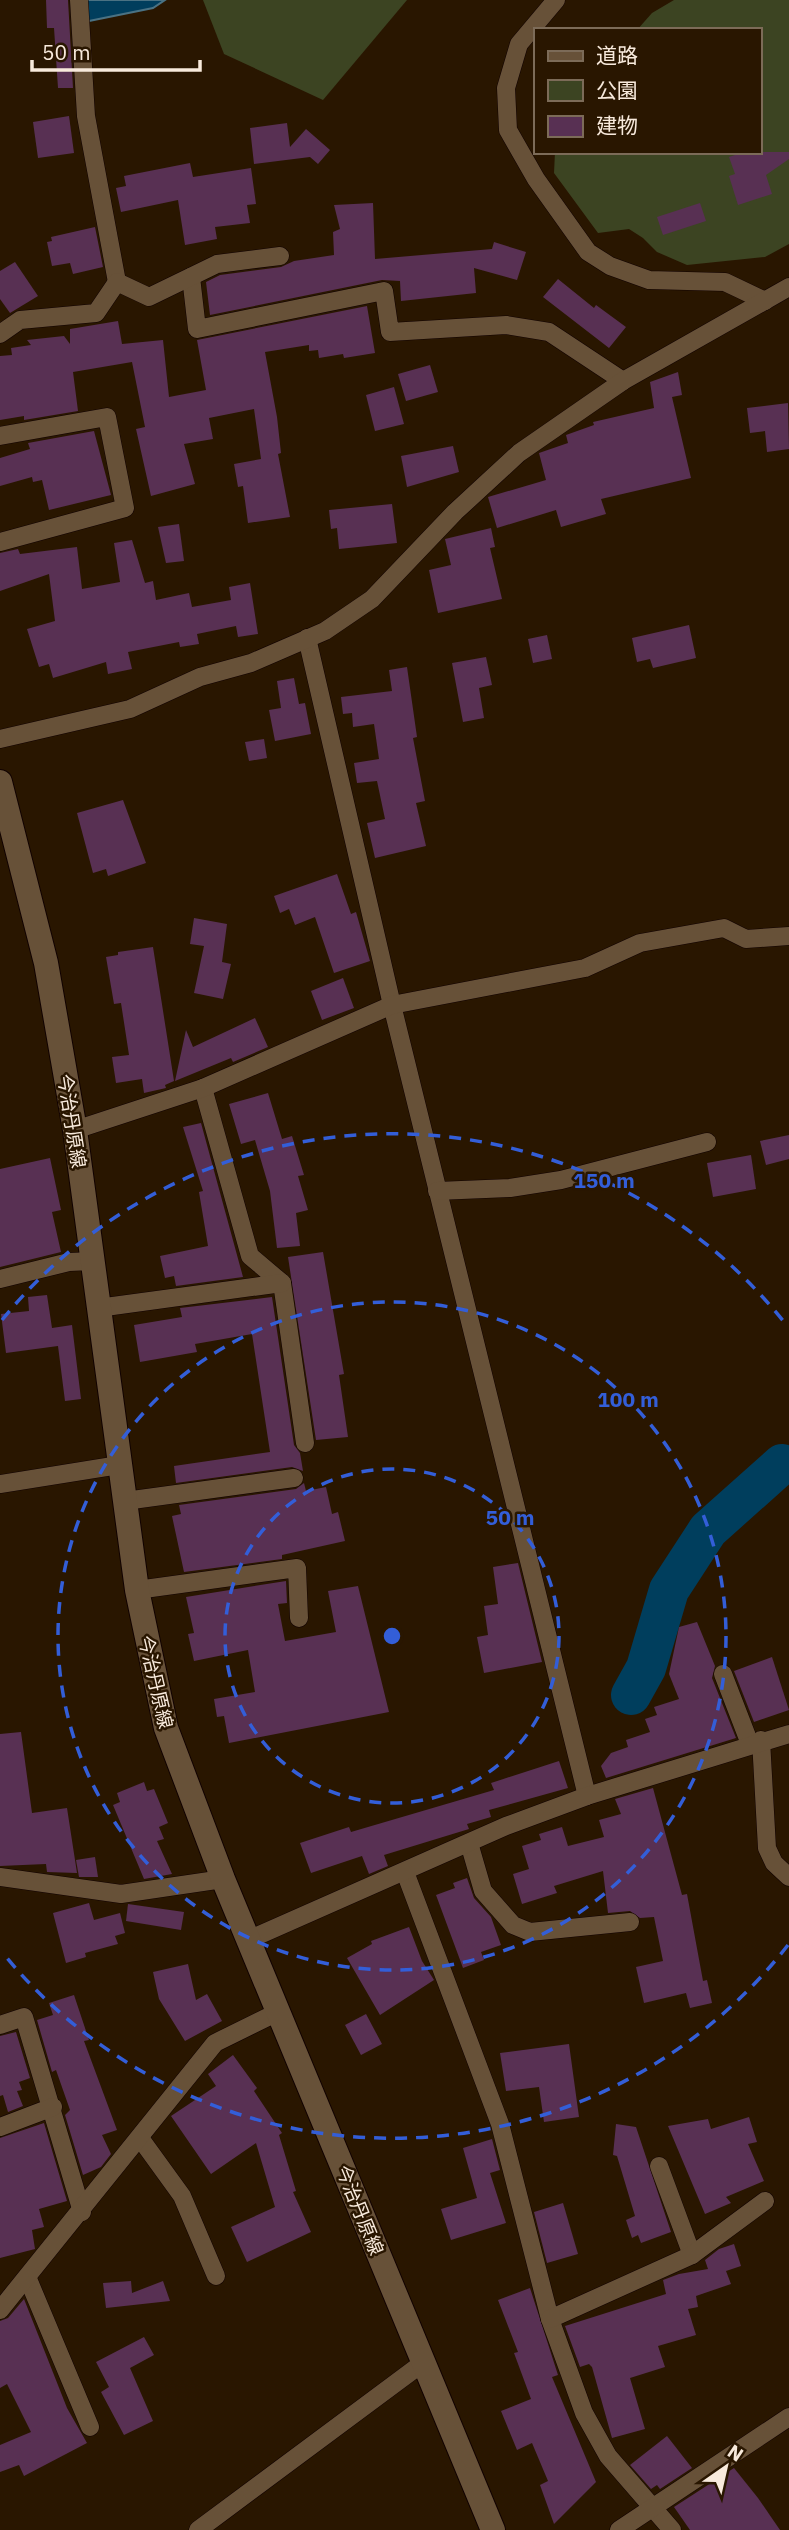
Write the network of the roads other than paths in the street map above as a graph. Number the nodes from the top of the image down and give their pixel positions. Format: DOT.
graph roads {
  1 [pos="79,0"];
  2 [pos="556,0"];
  3 [pos="280,256"];
  4 [pos="191,276"];
  5 [pos="117,282"];
  6 [pos="789,288"];
  7 [pos="765,301"];
  8 [pos="0,334"];
  9 [pos="623,381"];
  10 [pos="0,436"];
  11 [pos="0,542"];
  12 [pos="307,638"];
  13 [pos="0,739"];
  14 [pos="0,782"];
  15 [pos="789,936"];
  16 [pos="391,1005"];
  17 [pos="203,1088"];
  18 [pos="75,1130"];
  19 [pos="706,1142"];
  20 [pos="437,1191"];
  21 [pos="93,1261"];
  22 [pos="0,1279"];
  23 [pos="282,1283"];
  24 [pos="99,1308"];
  25 [pos="305,1443"];
  26 [pos="119,1465"];
  27 [pos="294,1478"];
  28 [pos="0,1484"];
  29 [pos="125,1501"];
  30 [pos="137,1590"];
  31 [pos="299,1618"];
  32 [pos="723,1674"];
  33 [pos="789,1734"];
  34 [pos="756,1742"];
  35 [pos="587,1796"];
  36 [pos="469,1843"];
  37 [pos="405,1872"];
  38 [pos="0,1877"];
  39 [pos="789,1877"];
  40 [pos="223,1879"];
  41 [pos="630,1922"];
  42 [pos="248,1940"];
  43 [pos="278,2012"];
  44 [pos="0,2025"];
  45 [pos="53,2107"];
  46 [pos="0,2127"];
  47 [pos="140,2138"];
  48 [pos="659,2166"];
  49 [pos="765,2201"];
  50 [pos="82,2212"];
  51 [pos="692,2255"];
  52 [pos="216,2276"];
  53 [pos="27,2279"];
  54 [pos="0,2310"];
  55 [pos="550,2319"];
  56 [pos="424,2362"];
  57 [pos="789,2417"];
  58 [pos="90,2427"];
  59 [pos="655,2507"];
  60 [pos="198,2530"];
  61 [pos="493,2530"];
  62 [pos="619,2530"];
  63 [pos="672,2530"];
  1 -- 5 [label="street"];
  2 -- 7 [label="street"];
  3 -- 4 [label="street"];
  4 -- 5 [label="street"];
  4 -- 9 [label="street"];
  5 -- 8 [label="street"];
  6 -- 7 [label="street"];
  7 -- 9 [label="street"];
  9 -- 12 [label="street"];
  10 -- 11 [label="street"];
  12 -- 13 [label="street"];
  12 -- 16 [label="street"];
  14 -- 18 [label="main road, 今治丹原線"];
  15 -- 16 [label="street"];
  16 -- 17 [label="street"];
  16 -- 20 [label="street"];
  17 -- 18 [label="street"];
  17 -- 23 [label="street"];
  18 -- 21 [label="main road, 今治丹原線"];
  19 -- 20 [label="street"];
  20 -- 35 [label="street"];
  21 -- 22 [label="street"];
  21 -- 24 [label="main road, 今治丹原線"];
  23 -- 24 [label="street"];
  23 -- 25 [label="street"];
  24 -- 26 [label="main road, 今治丹原線"];
  26 -- 28 [label="street"];
  26 -- 29 [label="main road, 今治丹原線"];
  27 -- 29 [label="street"];
  29 -- 30 [label="main road, 今治丹原線"];
  30 -- 31 [label="street"];
  30 -- 40 [label="main road, 今治丹原線"];
  32 -- 34 [label="street"];
  33 -- 34 [label="street"];
  34 -- 35 [label="street"];
  34 -- 39 [label="street"];
  35 -- 36 [label="street"];
  36 -- 37 [label="street"];
  36 -- 41 [label="street"];
  37 -- 42 [label="street"];
  37 -- 55 [label="street"];
  38 -- 40 [label="street"];
  40 -- 42 [label="main road, 今治丹原線"];
  42 -- 43 [label="main road, 今治丹原線"];
  43 -- 47 [label="street"];
  43 -- 56 [label="main road, 今治丹原線"];
  44 -- 45 [label="street"];
  45 -- 46 [label="street"];
  45 -- 50 [label="street"];
  47 -- 50 [label="street"];
  47 -- 52 [label="street"];
  48 -- 51 [label="street"];
  49 -- 51 [label="street"];
  50 -- 53 [label="street"];
  51 -- 55 [label="street"];
  53 -- 54 [label="street"];
  53 -- 58 [label="street"];
  55 -- 59 [label="street"];
  56 -- 60 [label="street"];
  56 -- 61 [label="main road, 今治丹原線"];
  57 -- 59 [label="street"];
  59 -- 62 [label="street"];
  59 -- 63 [label="street"];
}
